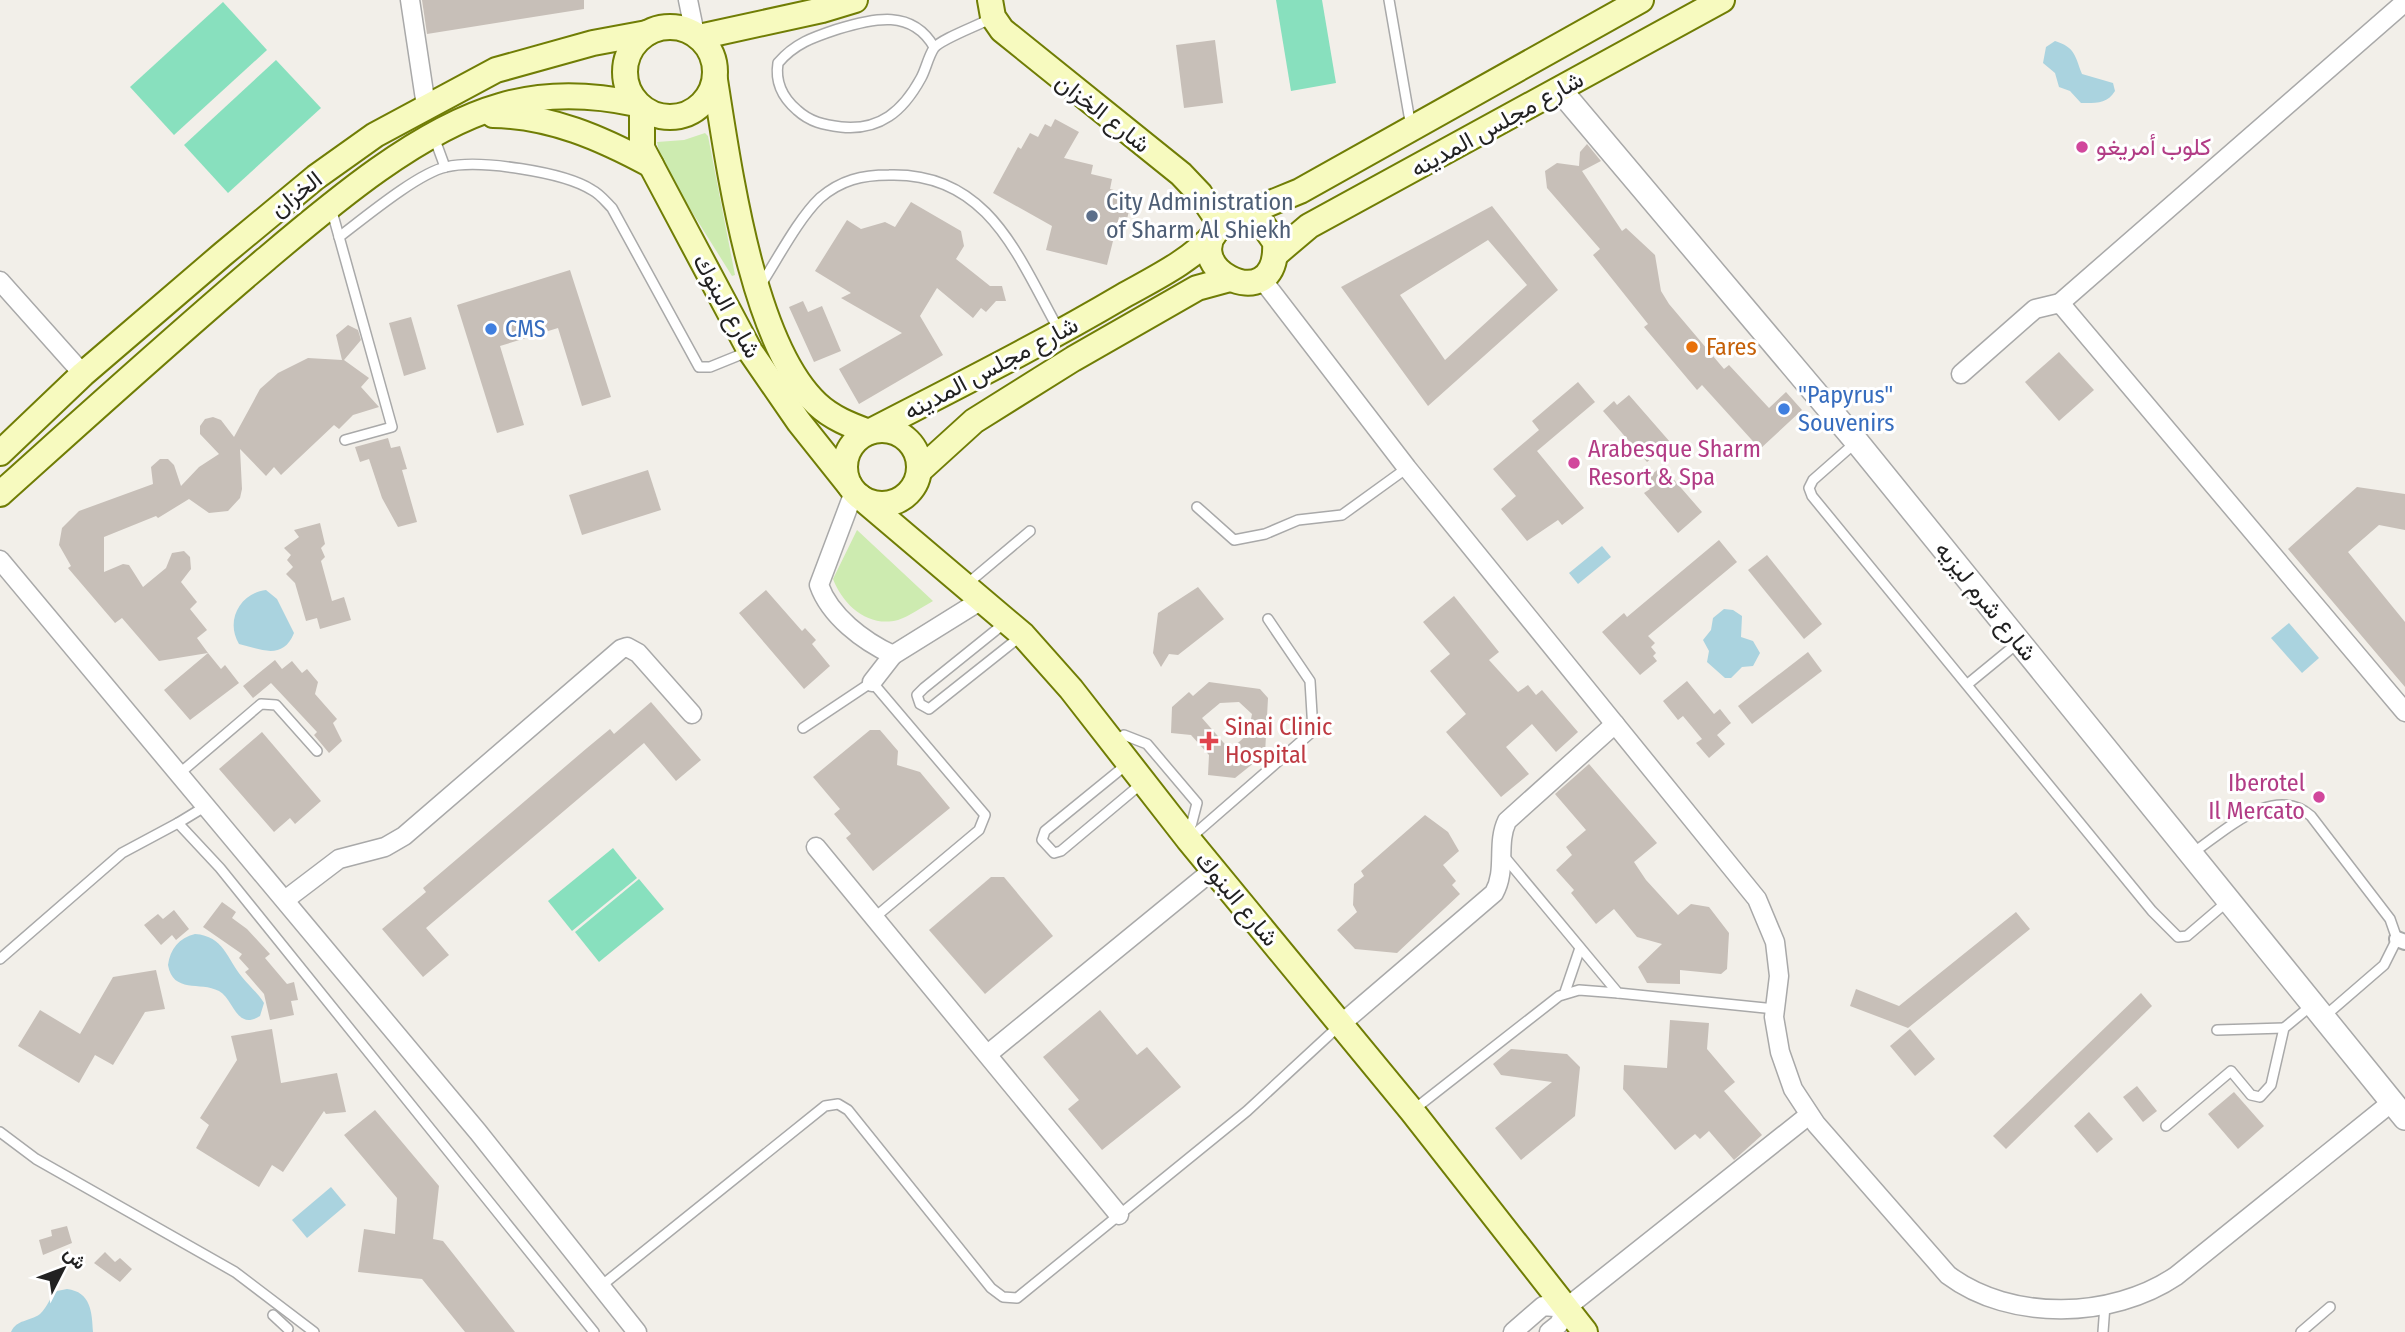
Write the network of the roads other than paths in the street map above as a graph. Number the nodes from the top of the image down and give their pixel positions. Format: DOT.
graph roads {
  1 [pos="410,0"];
  2 [pos="688,0"];
  3 [pos="855,0"];
  4 [pos="1389,0"];
  5 [pos="1641,0"];
  6 [pos="1722,0"];
  7 [pos="2405,2"];
  8 [pos="992,9"];
  9 [pos="647,33"];
  10 [pos="697,36"];
  11 [pos="934,47"];
  12 [pos="715,80"];
  13 [pos="1560,90"];
  14 [pos="426,106"];
  15 [pos="639,106"];
  16 [pos="474,115"];
  17 [pos="1411,128"];
  18 [pos="434,137"];
  19 [pos="651,165"];
  20 [pos="445,167"];
  21 [pos="331,206"];
  22 [pos="1224,225"];
  23 [pos="339,237"];
  24 [pos="1276,254"];
  25 [pos="1261,278"];
  26 [pos="1230,279"];
  27 [pos="0,281"];
  28 [pos="757,290"];
  29 [pos="2060,303"];
  30 [pos="1060,334"];
  31 [pos="750,351"];
  32 [pos="1073,359"];
  33 [pos="83,374"];
  34 [pos="1961,374"];
  35 [pos="869,432"];
  36 [pos="345,440"];
  37 [pos="1857,442"];
  38 [pos="0,453"];
  39 [pos="1407,468"];
  40 [pos="919,471"];
  41 [pos="855,491"];
  42 [pos="0,494"];
  43 [pos="1197,508"];
  44 [pos="1030,531"];
  45 [pos="0,561"];
  46 [pos="974,592"];
  47 [pos="1268,619"];
  48 [pos="1020,633"];
  49 [pos="2019,642"];
  50 [pos="893,655"];
  51 [pos="872,682"];
  52 [pos="1969,683"];
  53 [pos="2405,712"];
  54 [pos="692,714"];
  55 [pos="1615,724"];
  56 [pos="803,728"];
  57 [pos="317,751"];
  58 [pos="1127,764"];
  59 [pos="180,773"];
  60 [pos="207,805"];
  61 [pos="178,823"];
  62 [pos="1188,839"];
  63 [pos="816,847"];
  64 [pos="1500,851"];
  65 [pos="2191,854"];
  66 [pos="1213,870"];
  67 [pos="285,900"];
  68 [pos="2228,901"];
  69 [pos="874,918"];
  70 [pos="2401,940"];
  71 [pos="1580,948"];
  72 [pos="0,959"];
  73 [pos="1565,992"];
  74 [pos="1618,993"];
  75 [pos="1775,1009"];
  76 [pos="2319,1011"];
  77 [pos="1341,1024"];
  78 [pos="2284,1028"];
  79 [pos="2217,1030"];
  80 [pos="988,1054"];
  81 [pos="2399,1110"];
  82 [pos="1412,1111"];
  83 [pos="1809,1115"];
  84 [pos="2166,1126"];
  85 [pos="0,1132"];
  86 [pos="1119,1215"];
  87 [pos="601,1286"];
  88 [pos="2105,1305"];
  89 [pos="2330,1307"];
  90 [pos="1566,1308"];
  91 [pos="273,1315"];
  92 [pos="298,1320"];
  93 [pos="286,1330"];
  94 [pos="314,1332"];
  95 [pos="594,1332"];
  96 [pos="638,1332"];
  97 [pos="1513,1332"];
  98 [pos="1549,1332"];
  99 [pos="1585,1332"];
  100 [pos="2103,1332"];
  101 [pos="2301,1332"];
  1 -- 14 [label="street"];
  2 -- 10 [label="street"];
  3 -- 10 [label="main road"];
  4 -- 17 [label="lane"];
  5 -- 17 [label="main road, شارع مجلس المدينه"];
  6 -- 13 [label="main road, شارع مجلس المدينه"];
  7 -- 29 [label="street"];
  8 -- 11 [label="lane"];
  8 -- 22 [label="main road, شارع الخزان"];
  9 -- 10 [label="main road"];
  9 -- 14 [label="main road, الخزان"];
  9 -- 15 [label="main road"];
  10 -- 12 [label="main road"];
  11 -- 11 [label="lane"];
  12 -- 15 [label="main road"];
  12 -- 28 [label="main road, شارع البنوك"];
  13 -- 24 [label="main road, شارع مجلس المدينه"];
  13 -- 37 [label="street, شارع شرم ليزيه"];
  14 -- 33 [label="main road, الخزان"];
  15 -- 16 [label="main road, الخزان"];
  15 -- 19 [label="main road, شارع البنوك"];
  16 -- 18 [label="main road, الخزان"];
  16 -- 19 [label="main road"];
  17 -- 22 [label="main road, شارع مجلس المدينه"];
  18 -- 20 [label="lane"];
  18 -- 21 [label="main road, الخزان"];
  19 -- 31 [label="main road, شارع البنوك"];
  20 -- 23 [label="lane"];
  20 -- 31 [label="lane"];
  21 -- 23 [label="lane"];
  21 -- 42 [label="main road, الخزان"];
  22 -- 24 [label="main road"];
  22 -- 26 [label="main road"];
  22 -- 30 [label="main road, شارع مجلس المدينه"];
  23 -- 36 [label="lane"];
  24 -- 25 [label="main road"];
  25 -- 26 [label="main road"];
  25 -- 39 [label="street"];
  26 -- 32 [label="main road, شارع مجلس المدينه"];
  27 -- 33 [label="street"];
  28 -- 30 [label="lane"];
  28 -- 35 [label="main road, شارع البنوك"];
  29 -- 34 [label="street"];
  29 -- 53 [label="street"];
  30 -- 32 [label="main road"];
  30 -- 35 [label="main road, شارع مجلس المدينه"];
  31 -- 41 [label="main road, شارع البنوك"];
  32 -- 40 [label="main road, شارع مجلس المدينه"];
  33 -- 38 [label="main road, الخزان"];
  35 -- 40 [label="main road"];
  35 -- 41 [label="main road"];
  37 -- 49 [label="street, شارع شرم ليزيه"];
  37 -- 52 [label="lane"];
  39 -- 43 [label="lane"];
  39 -- 55 [label="street"];
  40 -- 41 [label="main road"];
  41 -- 46 [label="main road, شارع البنوك"];
  41 -- 50 [label="street"];
  44 -- 46 [label="lane"];
  45 -- 59 [label="street"];
  46 -- 48 [label="main road, شارع البنوك"];
  46 -- 50 [label="street"];
  47 -- 62 [label="lane"];
  48 -- 48 [label="lane"];
  48 -- 58 [label="main road, شارع البنوك"];
  49 -- 52 [label="lane"];
  49 -- 65 [label="street, شارع شرم ليزيه"];
  50 -- 51 [label="street"];
  51 -- 56 [label="lane"];
  51 -- 69 [label="lane"];
  52 -- 68 [label="lane"];
  54 -- 67 [label="street"];
  55 -- 64 [label="street"];
  55 -- 75 [label="street"];
  57 -- 59 [label="lane"];
  58 -- 58 [label="lane"];
  58 -- 62 [label="main road, شارع البنوك"];
  58 -- 62 [label="lane"];
  59 -- 60 [label="street"];
  60 -- 61 [label="lane"];
  60 -- 67 [label="street"];
  61 -- 72 [label="lane"];
  61 -- 95 [label="lane"];
  62 -- 66 [label="main road, شارع البنوك"];
  63 -- 69 [label="street"];
  64 -- 71 [label="lane"];
  64 -- 77 [label="street"];
  65 -- 68 [label="street, شارع شرم ليزيه"];
  65 -- 70 [label="lane"];
  66 -- 77 [label="main road, شارع البنوك"];
  66 -- 80 [label="street"];
  67 -- 87 [label="street"];
  68 -- 76 [label="street, شارع شرم ليزيه"];
  69 -- 80 [label="street"];
  70 -- 76 [label="lane"];
  71 -- 73 [label="lane"];
  71 -- 74 [label="lane"];
  73 -- 74 [label="lane"];
  73 -- 82 [label="lane"];
  74 -- 75 [label="lane"];
  75 -- 83 [label="street"];
  76 -- 78 [label="lane"];
  76 -- 81 [label="street, شارع شرم ليزيه"];
  77 -- 82 [label="main road, شارع البنوك"];
  77 -- 86 [label="lane"];
  78 -- 79 [label="lane"];
  78 -- 84 [label="lane"];
  80 -- 86 [label="street"];
  81 -- 88 [label="street"];
  82 -- 90 [label="main road, شارع البنوك"];
  83 -- 88 [label="street"];
  83 -- 90 [label="street"];
  85 -- 92 [label="lane"];
  86 -- 87 [label="lane"];
  87 -- 96 [label="street"];
  88 -- 100 [label="lane"];
  89 -- 101 [label="lane"];
  90 -- 97 [label="street"];
  90 -- 98 [label="street"];
  90 -- 99 [label="main road, شارع البنوك"];
  91 -- 93 [label="lane"];
  92 -- 93 [label="lane"];
  92 -- 94 [label="lane"];
}
